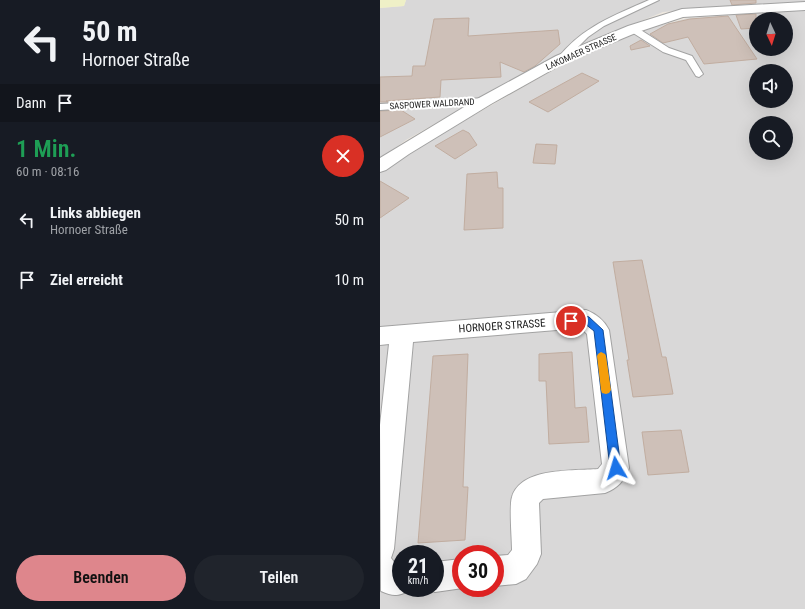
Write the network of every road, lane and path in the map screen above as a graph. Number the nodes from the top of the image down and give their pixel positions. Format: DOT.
graph roads {
  1 [pos="655,0"];
  2 [pos="679,6"];
  3 [pos="805,6"];
  4 [pos="633,29"];
  5 [pos="561,59"];
  6 [pos="699,74"];
  7 [pos="485,102"];
  8 [pos="380,107"];
  9 [pos="380,166"];
  10 [pos="391,335"];
  11 [pos="380,549"];
  12 [pos="380,568"];
  13 [pos="504,570"];
  14 [pos="392,581"];
  1 -- 5 [label="lane"];
  2 -- 3 [label="street, LAKOMAER STRASSE"];
  2 -- 4 [label="street, LAKOMAER STRASSE"];
  4 -- 5 [label="street, LAKOMAER STRASSE"];
  4 -- 6 [label="lane"];
  5 -- 7 [label="street, LAKOMAER STRASSE"];
  7 -- 8 [label="lane, SASPOWER WALDRAND"];
  7 -- 9 [label="street, LAKOMAER STRASSE"];
  10 -- 11 [label="street, HORNOER STRASSE"];
  10 -- 13 [label="street, HORNOER STRASSE"];
  12 -- 14 [label="street"];
}
